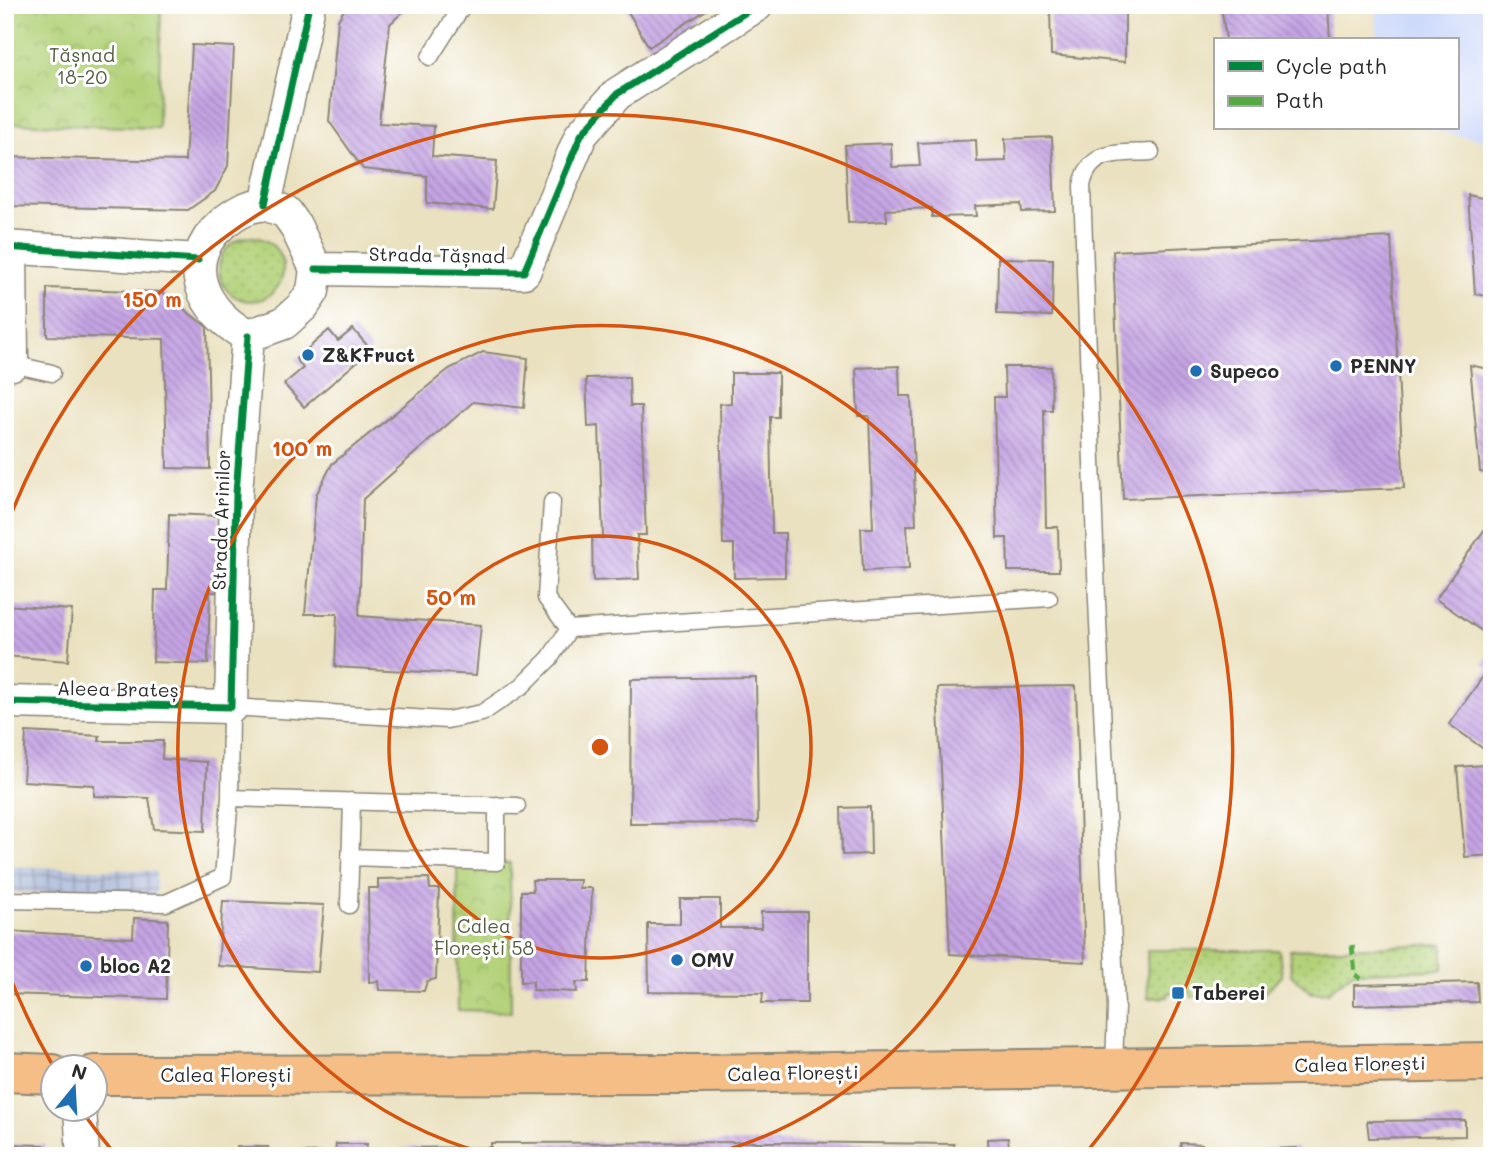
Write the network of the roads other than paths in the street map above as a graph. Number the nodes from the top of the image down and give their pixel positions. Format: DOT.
graph roads {
  1 [pos="309,5"];
  2 [pos="463,5"];
  3 [pos="757,5"];
  4 [pos="430,57"];
  5 [pos="1151,152"];
  6 [pos="265,204"];
  7 [pos="8,247"];
  8 [pos="198,260"];
  9 [pos="316,269"];
  10 [pos="248,335"];
  11 [pos="8,364"];
  12 [pos="52,373"];
  13 [pos="552,502"];
  14 [pos="1049,598"];
  15 [pos="569,629"];
  16 [pos="5,702"];
  17 [pos="231,706"];
  18 [pos="230,798"];
  19 [pos="352,801"];
  20 [pos="497,805"];
  21 [pos="517,806"];
  22 [pos="350,857"];
  23 [pos="5,900"];
  24 [pos="349,905"];
  25 [pos="1492,1062"];
  26 [pos="1114,1068"];
  27 [pos="5,1072"];
  28 [pos="38,1073"];
  29 [pos="108,1075"];
  30 [pos="81,1122"];
  31 [pos="83,1156"];
  1 -- 6 [label="street"];
  2 -- 4 [label="lane"];
  3 -- 9 [label="street, Strada Tășnad"];
  5 -- 26 [label="lane"];
  6 -- 8 [label="street"];
  6 -- 9 [label="street"];
  7 -- 8 [label="street"];
  7 -- 11 [label="street"];
  8 -- 10 [label="street"];
  9 -- 10 [label="street"];
  10 -- 17 [label="street, Strada Arinilor"];
  11 -- 12 [label="lane"];
  13 -- 15 [label="lane"];
  14 -- 15 [label="lane"];
  15 -- 17 [label="lane"];
  16 -- 17 [label="street, Aleea Brateș"];
  17 -- 18 [label="lane, Strada Arinilor"];
  18 -- 19 [label="lane"];
  18 -- 23 [label="lane, Strada Arinilor"];
  19 -- 20 [label="lane"];
  19 -- 22 [label="lane"];
  20 -- 21 [label="lane"];
  20 -- 22 [label="lane"];
  22 -- 24 [label="lane"];
  25 -- 26 [label="main road, Calea Florești"];
  26 -- 29 [label="main road, Calea Florești"];
  27 -- 28 [label="main road"];
  30 -- 31 [label="street"];
}
